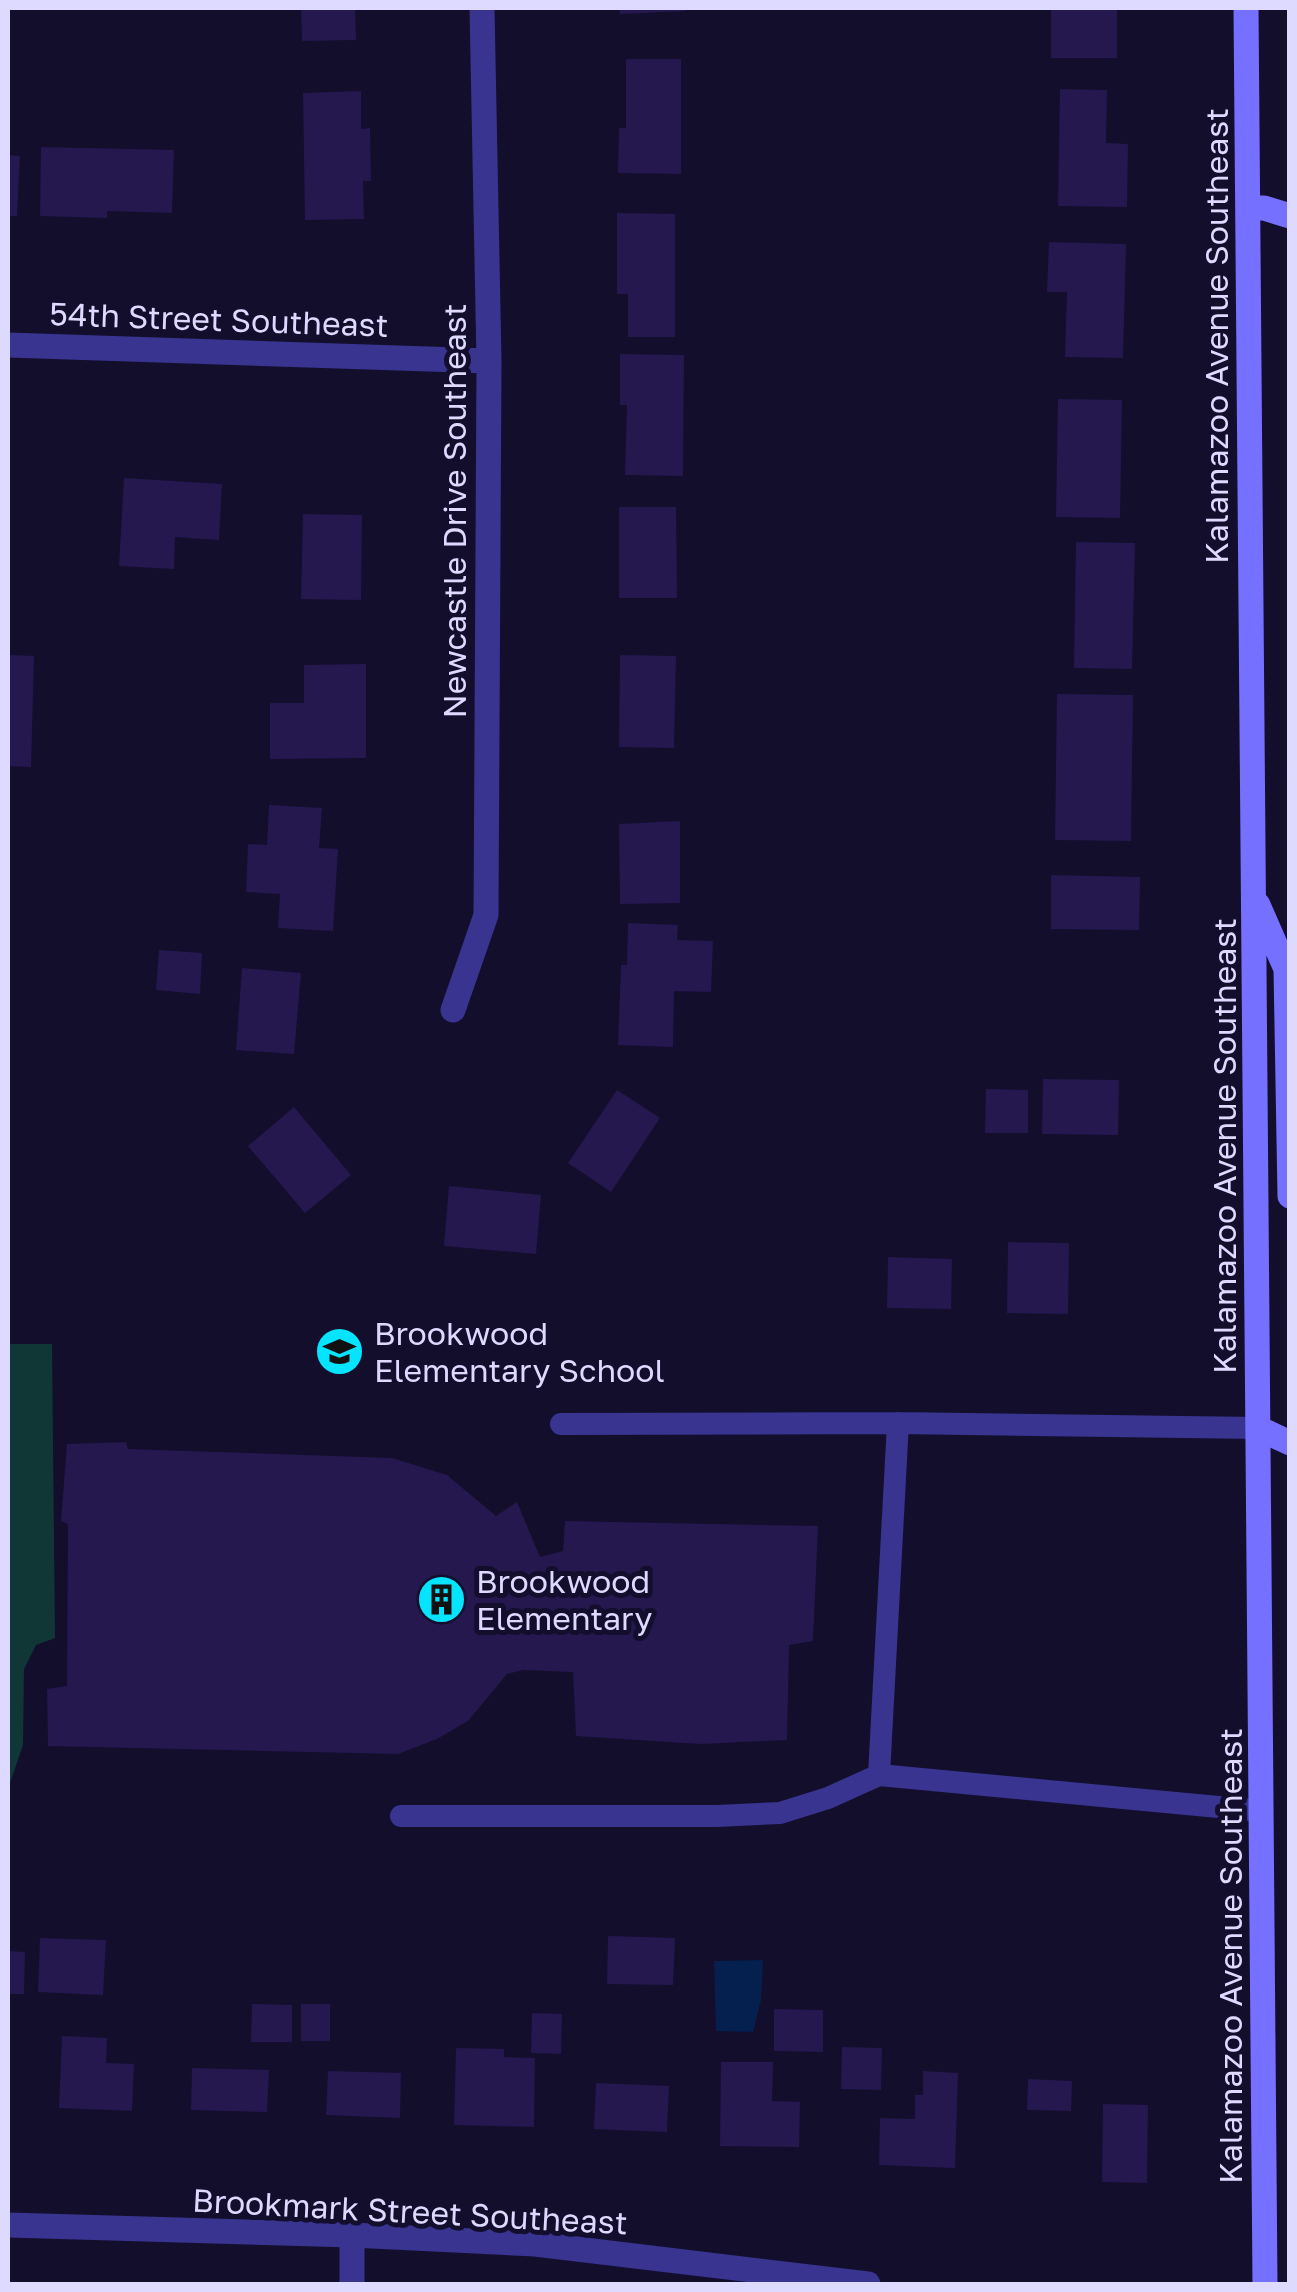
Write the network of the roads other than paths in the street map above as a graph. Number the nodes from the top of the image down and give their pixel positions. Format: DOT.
graph roads {
  1 [pos="482,8"];
  2 [pos="1246,8"];
  3 [pos="1248,208"];
  4 [pos="1290,216"];
  5 [pos="8,344"];
  6 [pos="488,361"];
  7 [pos="1254,896"];
  8 [pos="454,1010"];
  9 [pos="1290,1196"];
  10 [pos="898,1423"];
  11 [pos="560,1424"];
  12 [pos="1258,1428"];
  13 [pos="1290,1444"];
  14 [pos="879,1775"];
  15 [pos="1261,1810"];
  16 [pos="401,1816"];
  17 [pos="8,2224"];
  18 [pos="352,2235"];
  19 [pos="352,2284"];
  20 [pos="868,2284"];
  21 [pos="1265,2284"];
  1 -- 6 [label="street, Newcastle Drive Southeast"];
  2 -- 3 [label="main road, Kalamazoo Avenue Southeast"];
  3 -- 4 [label="main road"];
  3 -- 7 [label="main road, Kalamazoo Avenue Southeast"];
  5 -- 6 [label="street, 54th Street Southeast"];
  6 -- 8 [label="street, Newcastle Drive Southeast"];
  7 -- 9 [label="main road"];
  7 -- 12 [label="main road, Kalamazoo Avenue Southeast"];
  10 -- 11 [label="lane"];
  10 -- 12 [label="lane"];
  10 -- 14 [label="lane"];
  12 -- 13 [label="main road"];
  12 -- 15 [label="main road, Kalamazoo Avenue Southeast"];
  14 -- 15 [label="lane"];
  14 -- 16 [label="lane"];
  15 -- 21 [label="main road, Kalamazoo Avenue Southeast"];
  17 -- 18 [label="street, Brookmark Street Southeast"];
  18 -- 19 [label="street"];
  18 -- 20 [label="street, Brookmark Street Southeast"];
}
